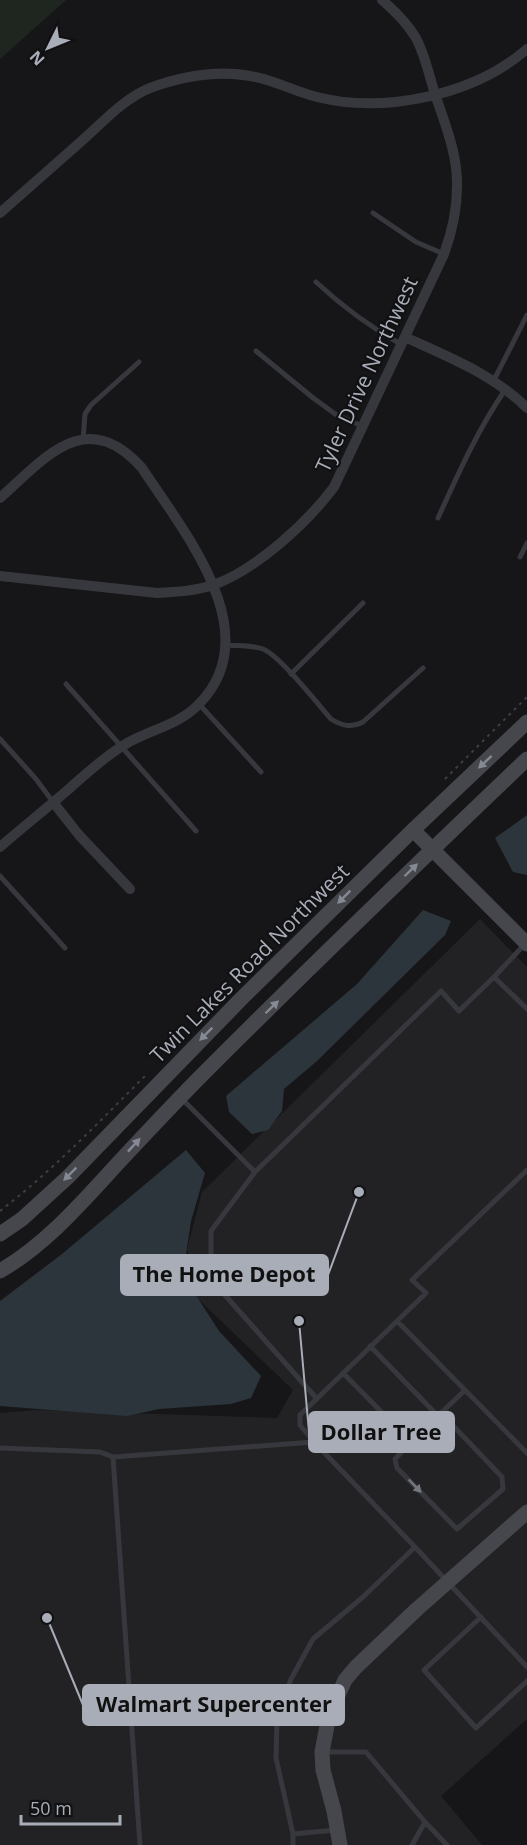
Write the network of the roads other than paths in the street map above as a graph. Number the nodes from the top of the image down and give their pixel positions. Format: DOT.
graph roads {
  1 [pos="382,0"];
  2 [pos="527,49"];
  3 [pos="435,94"];
  4 [pos="0,213"];
  5 [pos="373,213"];
  6 [pos="444,254"];
  7 [pos="316,282"];
  8 [pos="527,315"];
  9 [pos="404,341"];
  10 [pos="256,351"];
  11 [pos="139,362"];
  12 [pos="494,381"];
  13 [pos="506,389"];
  14 [pos="527,408"];
  15 [pos="364,427"];
  16 [pos="83,440"];
  17 [pos="0,498"];
  18 [pos="438,518"];
  19 [pos="527,543"];
  20 [pos="520,557"];
  21 [pos="0,576"];
  22 [pos="213,585"];
  23 [pos="363,603"];
  24 [pos="226,645"];
  25 [pos="423,668"];
  26 [pos="291,674"];
  27 [pos="66,684"];
  28 [pos="199,704"];
  29 [pos="527,722"];
  30 [pos="0,739"];
  31 [pos="121,747"];
  32 [pos="527,759"];
  33 [pos="261,772"];
  34 [pos="53,802"];
  35 [pos="413,830"];
  36 [pos="196,831"];
  37 [pos="0,847"];
  38 [pos="432,850"];
  39 [pos="0,876"];
  40 [pos="129,889"];
  41 [pos="526,944"];
  42 [pos="65,948"];
  43 [pos="494,977"];
  44 [pos="527,1010"];
  45 [pos="181,1098"];
  46 [pos="527,1170"];
  47 [pos="255,1172"];
  48 [pos="0,1234"];
  49 [pos="0,1271"];
  50 [pos="397,1321"];
  51 [pos="370,1346"];
  52 [pos="344,1373"];
  53 [pos="464,1391"];
  54 [pos="317,1399"];
  55 [pos="439,1415"];
  56 [pos="314,1442"];
  57 [pos="411,1442"];
  58 [pos="0,1448"];
  59 [pos="527,1453"];
  60 [pos="113,1457"];
  61 [pos="527,1512"];
  62 [pos="415,1547"];
  63 [pos="447,1582"];
  64 [pos="481,1617"];
  65 [pos="527,1667"];
  66 [pos="527,1681"];
  67 [pos="322,1752"];
  68 [pos="425,1822"];
  69 [pos="293,1834"];
  70 [pos="339,1837"];
  71 [pos="140,1845"];
  72 [pos="293,1845"];
  73 [pos="412,1845"];
  74 [pos="447,1845"];
  1 -- 3 [label="street, Tyler Drive Northwest"];
  2 -- 3 [label="street"];
  3 -- 4 [label="street"];
  3 -- 6 [label="street, Tyler Drive Northwest"];
  5 -- 6 [label="lane"];
  6 -- 9 [label="street, Tyler Drive Northwest"];
  7 -- 9 [label="lane"];
  8 -- 12 [label="lane"];
  9 -- 12 [label="street"];
  9 -- 15 [label="street, Tyler Drive Northwest"];
  10 -- 15 [label="lane"];
  11 -- 16 [label="lane"];
  12 -- 13 [label="street"];
  13 -- 14 [label="street"];
  13 -- 18 [label="lane"];
  15 -- 22 [label="street, Tyler Drive Northwest"];
  16 -- 17 [label="street"];
  16 -- 22 [label="street"];
  19 -- 20 [label="lane"];
  21 -- 22 [label="street, Tyler Drive Northwest"];
  22 -- 24 [label="street"];
  23 -- 26 [label="lane"];
  24 -- 26 [label="lane"];
  24 -- 28 [label="street"];
  25 -- 26 [label="lane"];
  27 -- 31 [label="lane"];
  28 -- 31 [label="street"];
  28 -- 33 [label="lane"];
  29 -- 35 [label="street, Twin Lakes Road Northwest, one-way"];
  30 -- 34 [label="lane"];
  31 -- 34 [label="street"];
  31 -- 36 [label="lane"];
  32 -- 38 [label="street"];
  34 -- 37 [label="street"];
  34 -- 40 [label="street"];
  35 -- 38 [label="street"];
  35 -- 48 [label="street, Twin Lakes Road Northwest, one-way"];
  38 -- 41 [label="street"];
  45 -- 38 [label="street, one-way"];
  39 -- 42 [label="lane"];
  41 -- 43 [label="lane"];
  43 -- 44 [label="lane"];
  43 -- 47 [label="lane"];
  45 -- 47 [label="lane"];
  49 -- 45 [label="street, one-way"];
  46 -- 50 [label="lane"];
  47 -- 54 [label="lane"];
  50 -- 51 [label="lane"];
  50 -- 53 [label="lane"];
  51 -- 52 [label="lane"];
  51 -- 55 [label="lane"];
  52 -- 54 [label="lane"];
  52 -- 57 [label="lane"];
  53 -- 55 [label="lane"];
  53 -- 59 [label="lane"];
  54 -- 56 [label="lane"];
  55 -- 57 [label="lane"];
  57 -- 55 [label="lane, one-way"];
  56 -- 60 [label="lane"];
  56 -- 62 [label="lane"];
  58 -- 60 [label="lane"];
  60 -- 71 [label="lane"];
  61 -- 63 [label="street"];
  62 -- 63 [label="lane"];
  62 -- 69 [label="lane"];
  63 -- 64 [label="lane"];
  63 -- 67 [label="street"];
  64 -- 65 [label="lane"];
  64 -- 66 [label="lane"];
  67 -- 68 [label="lane"];
  67 -- 70 [label="street"];
  68 -- 73 [label="lane"];
  68 -- 74 [label="lane"];
  69 -- 70 [label="lane"];
  69 -- 72 [label="lane"];
}
